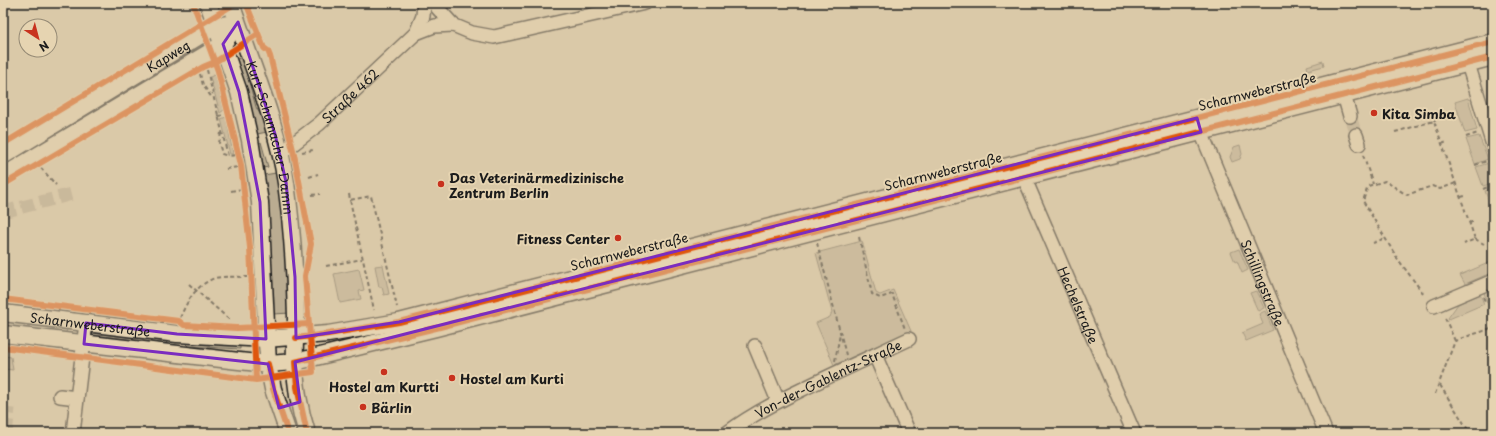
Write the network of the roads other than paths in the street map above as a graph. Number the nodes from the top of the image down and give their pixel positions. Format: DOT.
graph roads {
  1 [pos="208,3"];
  2 [pos="232,3"];
  3 [pos="424,3"];
  4 [pos="433,3"];
  5 [pos="644,3"];
  6 [pos="612,6"];
  7 [pos="238,22"];
  8 [pos="453,25"];
  9 [pos="216,26"];
  10 [pos="416,33"];
  11 [pos="1493,42"];
  12 [pos="217,53"];
  13 [pos="1493,57"];
  14 [pos="1468,64"];
  15 [pos="1344,95"];
  16 [pos="1350,116"];
  17 [pos="1199,125"];
  18 [pos="29,140"];
  19 [pos="1493,145"];
  20 [pos="280,154"];
  21 [pos="3,156"];
  22 [pos="38,163"];
  23 [pos="1021,170"];
  24 [pos="3,176"];
  25 [pos="922,196"];
  26 [pos="1493,281"];
  27 [pos="1434,306"];
  28 [pos="3,313"];
  29 [pos="86,323"];
  30 [pos="177,326"];
  31 [pos="3,334"];
  32 [pos="296,338"];
  33 [pos="266,339"];
  34 [pos="909,339"];
  35 [pos="84,344"];
  36 [pos="754,346"];
  37 [pos="877,354"];
  38 [pos="174,355"];
  39 [pos="295,362"];
  40 [pos="268,364"];
  41 [pos="60,396"];
  42 [pos="77,398"];
  43 [pos="778,401"];
  44 [pos="300,402"];
  45 [pos="279,408"];
  46 [pos="305,426"];
  47 [pos="286,428"];
  48 [pos="73,433"];
  49 [pos="727,433"];
  50 [pos="909,433"];
  51 [pos="1134,433"];
  52 [pos="1326,433"];
  1 -- 9 [label="main road, Kurt-Schumacher-Damm"];
  2 -- 7 [label="main road, Kurt-Schumacher-Damm"];
  3 -- 10 [label="street, Straße 462"];
  4 -- 8 [label="street"];
  5 -- 6 [label="street"];
  6 -- 8 [label="street"];
  7 -- 9 [label="main road, Kapweg"];
  7 -- 12 [label="main road, Kapweg"];
  7 -- 20 [label="main road, Kurt-Schumacher-Damm"];
  8 -- 10 [label="street, Straße 462"];
  9 -- 12 [label="main road, Kurt-Schumacher-Damm"];
  9 -- 18 [label="main road, Kapweg"];
  10 -- 20 [label="street, Straße 462"];
  11 -- 17 [label="main road, Scharnweberstraße"];
  12 -- 22 [label="main road, Kapweg"];
  12 -- 33 [label="main road, Kurt-Schumacher-Damm"];
  13 -- 14 [label="main road, Scharnweberstraße"];
  14 -- 15 [label="main road, Scharnweberstraße"];
  14 -- 19 [label="street"];
  15 -- 16 [label="street"];
  15 -- 17 [label="main road, Scharnweberstraße"];
  17 -- 23 [label="main road, Scharnweberstraße"];
  17 -- 52 [label="street, Schillingstraße"];
  18 -- 21 [label="main road, Kapweg"];
  18 -- 22 [label="main road"];
  20 -- 32 [label="main road, Kurt-Schumacher-Damm"];
  22 -- 24 [label="main road, Kapweg"];
  23 -- 25 [label="main road, Scharnweberstraße"];
  23 -- 51 [label="street, Hechelstraße"];
  25 -- 32 [label="main road, Scharnweberstraße"];
  25 -- 39 [label="main road, Scharnweberstraße"];
  26 -- 27 [label="street"];
  28 -- 29 [label="main road, Scharnweberstraße"];
  29 -- 30 [label="main road, Scharnweberstraße"];
  29 -- 35 [label="street"];
  30 -- 33 [label="main road, Scharnweberstraße"];
  30 -- 38 [label="main road"];
  31 -- 35 [label="main road, Scharnweberstraße"];
  32 -- 33 [label="main road, Scharnweberstraße"];
  32 -- 39 [label="main road, Kurt-Schumacher-Damm"];
  33 -- 40 [label="main road, Kurt-Schumacher-Damm"];
  34 -- 37 [label="street, Von-der-Gablentz-Straße"];
  35 -- 38 [label="main road, Scharnweberstraße"];
  35 -- 42 [label="street"];
  36 -- 43 [label="street"];
  37 -- 43 [label="street, Von-der-Gablentz-Straße"];
  37 -- 50 [label="street"];
  38 -- 40 [label="main road, Scharnweberstraße"];
  39 -- 40 [label="main road, Scharnweberstraße"];
  39 -- 44 [label="main road, Kurt-Schumacher-Damm"];
  40 -- 45 [label="main road, Kurt-Schumacher-Damm"];
  41 -- 42 [label="street"];
  42 -- 48 [label="street"];
  43 -- 49 [label="street, Von-der-Gablentz-Straße"];
  44 -- 45 [label="main road"];
  44 -- 46 [label="main road, Kurt-Schumacher-Damm"];
  45 -- 47 [label="main road, Kurt-Schumacher-Damm"];
}
